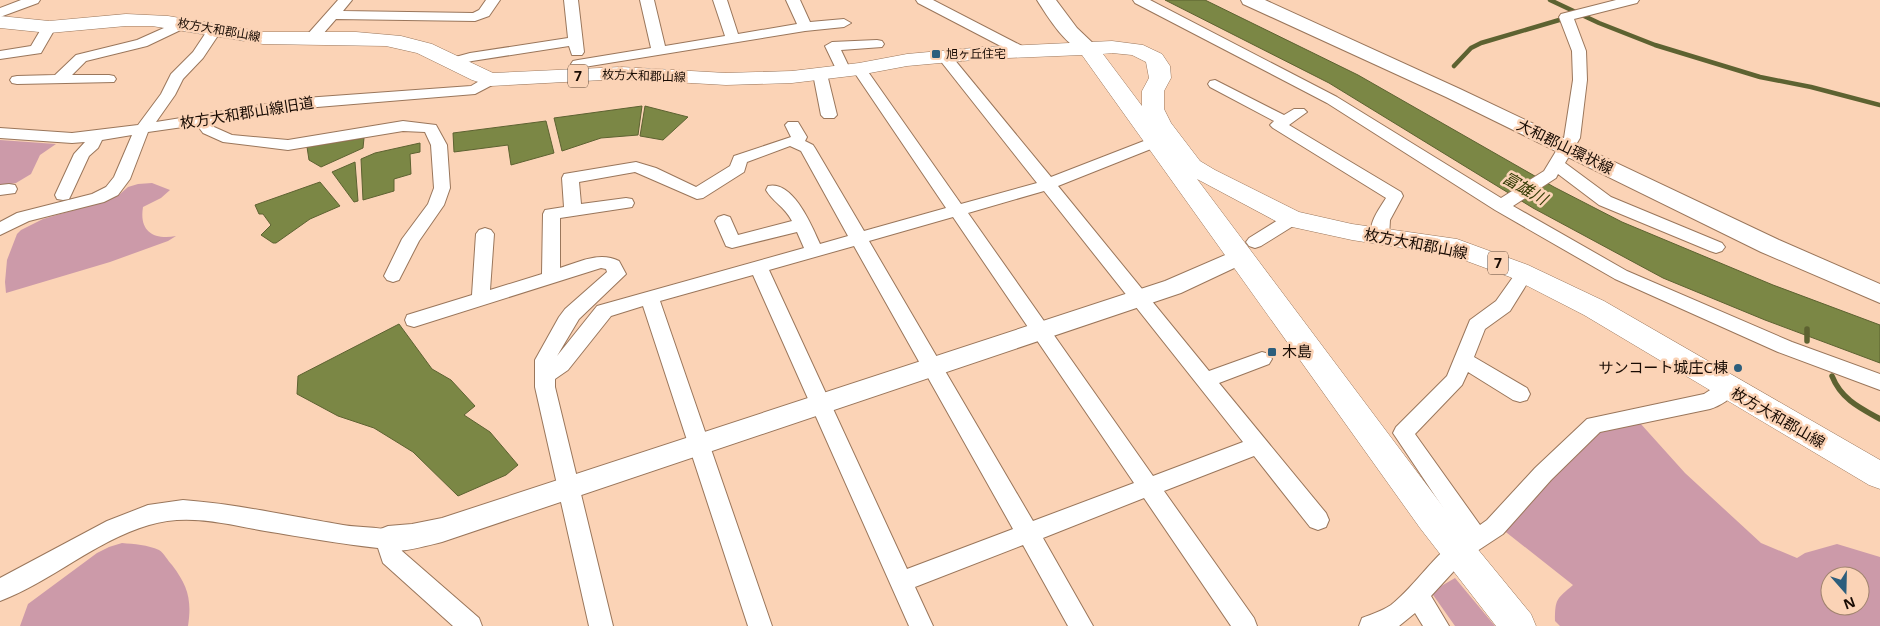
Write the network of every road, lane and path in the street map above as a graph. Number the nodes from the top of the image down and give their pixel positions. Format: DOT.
graph roads {
  1 [pos="33,0"];
  2 [pos="345,0"];
  3 [pos="418,0"];
  4 [pos="493,0"];
  5 [pos="571,0"];
  6 [pos="646,0"];
  7 [pos="720,0"];
  8 [pos="793,0"];
  9 [pos="923,0"];
  10 [pos="1046,0"];
  11 [pos="1057,0"];
  12 [pos="1140,0"];
  13 [pos="1250,0"];
  14 [pos="1271,0"];
  15 [pos="1632,0"];
  16 [pos="0,13"];
  17 [pos="332,15"];
  18 [pos="407,15"];
  19 [pos="0,22"];
  20 [pos="184,23"];
  21 [pos="844,23"];
  22 [pos="49,27"];
  23 [pos="805,27"];
  24 [pos="214,31"];
  25 [pos="311,39"];
  26 [pos="733,39"];
  27 [pos="576,41"];
  28 [pos="877,44"];
  29 [pos="1088,48"];
  30 [pos="659,50"];
  31 [pos="1018,50"];
  32 [pos="0,55"];
  33 [pos="944,56"];
  34 [pos="453,62"];
  35 [pos="578,70"];
  36 [pos="851,70"];
  37 [pos="820,74"];
  38 [pos="58,79"];
  39 [pos="109,79"];
  40 [pos="17,80"];
  41 [pos="491,80"];
  42 [pos="1215,84"];
  43 [pos="1299,112"];
  44 [pos="829,115"];
  45 [pos="202,120"];
  46 [pos="1285,121"];
  47 [pos="793,125"];
  48 [pos="140,130"];
  49 [pos="0,133"];
  50 [pos="95,136"];
  51 [pos="1155,142"];
  52 [pos="796,143"];
  53 [pos="1561,156"];
  54 [pos="1047,185"];
  55 [pos="774,190"];
  56 [pos="63,195"];
  57 [pos="626,203"];
  58 [pos="1500,206"];
  59 [pos="573,211"];
  60 [pos="956,211"];
  61 [pos="1292,219"];
  62 [pos="724,221"];
  63 [pos="801,225"];
  64 [pos="1,232"];
  65 [pos="485,234"];
  66 [pos="1380,236"];
  67 [pos="860,238"];
  68 [pos="1716,247"];
  69 [pos="1247,249"];
  70 [pos="814,251"];
  71 [pos="759,267"];
  72 [pos="1524,274"];
  73 [pos="393,276"];
  74 [pos="551,277"];
  75 [pos="1880,279"];
  76 [pos="1880,294"];
  77 [pos="650,298"];
  78 [pos="481,299"];
  79 [pos="1139,299"];
  80 [pos="414,320"];
  81 [pos="1040,331"];
  82 [pos="1262,359"];
  83 [pos="1463,360"];
  84 [pos="934,367"];
  85 [pos="546,375"];
  86 [pos="1205,380"];
  87 [pos="1880,382"];
  88 [pos="1728,388"];
  89 [pos="1520,394"];
  90 [pos="821,405"];
  91 [pos="699,445"];
  92 [pos="1258,445"];
  93 [pos="1880,476"];
  94 [pos="1148,487"];
  95 [pos="569,488"];
  96 [pos="1318,520"];
  97 [pos="1028,533"];
  98 [pos="388,540"];
  99 [pos="1467,545"];
  100 [pos="901,582"];
  101 [pos="0,590"];
  102 [pos="1417,595"];
  103 [pos="463,624"];
  104 [pos="601,626"];
  105 [pos="760,626"];
  106 [pos="921,626"];
  107 [pos="1081,626"];
  108 [pos="1245,626"];
  109 [pos="1371,626"];
  110 [pos="1438,626"];
  111 [pos="1518,626"];
  1 -- 16 [label="street"];
  2 -- 17 [label="street"];
  3 -- 18 [label="street"];
  4 -- 18 [label="street"];
  5 -- 27 [label="street"];
  6 -- 30 [label="street"];
  7 -- 26 [label="street"];
  8 -- 23 [label="street"];
  9 -- 31 [label="street"];
  10 -- 29 [label="main road"];
  11 -- 29 [label="main road"];
  12 -- 58 [label="street"];
  13 -- 53 [label="main road, 大和郡山環状線"];
  14 -- 53 [label="main road, 大和郡山環状線"];
  15 -- 53 [label="street"];
  17 -- 18 [label="street"];
  17 -- 25 [label="street"];
  19 -- 22 [label="main road, 枚方大和郡山線 / 7"];
  20 -- 22 [label="main road, 枚方大和郡山線 / 7"];
  20 -- 24 [label="main road, 枚方大和郡山線 / 7"];
  20 -- 38 [label="street"];
  21 -- 23 [label="street"];
  22 -- 32 [label="street"];
  23 -- 26 [label="street"];
  24 -- 25 [label="main road, 枚方大和郡山線 / 7"];
  24 -- 48 [label="street"];
  25 -- 34 [label="main road, 枚方大和郡山線 / 7"];
  26 -- 30 [label="street"];
  27 -- 34 [label="street"];
  27 -- 35 [label="street"];
  28 -- 36 [label="street"];
  29 -- 31 [label="main road, 枚方大和郡山線 / 7"];
  29 -- 51 [label="main road"];
  29 -- 61 [label="main road, 枚方大和郡山線 / 7"];
  30 -- 35 [label="street"];
  31 -- 33 [label="main road, 枚方大和郡山線 / 7"];
  33 -- 36 [label="main road, 枚方大和郡山線 / 7"];
  33 -- 54 [label="street"];
  34 -- 41 [label="main road, 枚方大和郡山線 / 7"];
  35 -- 37 [label="main road, 枚方大和郡山線 / 7"];
  35 -- 41 [label="main road, 枚方大和郡山線 / 7"];
  36 -- 37 [label="main road, 枚方大和郡山線 / 7"];
  36 -- 60 [label="street"];
  37 -- 44 [label="street"];
  38 -- 39 [label="street"];
  38 -- 40 [label="street"];
  41 -- 45 [label="street, 枚方大和郡山線旧道"];
  42 -- 46 [label="street"];
  43 -- 46 [label="street"];
  45 -- 48 [label="street, 枚方大和郡山線旧道"];
  45 -- 73 [label="street"];
  46 -- 66 [label="street"];
  47 -- 52 [label="street"];
  48 -- 50 [label="street, 枚方大和郡山線旧道"];
  48 -- 64 [label="street"];
  49 -- 50 [label="street, 枚方大和郡山線旧道"];
  50 -- 56 [label="street"];
  51 -- 54 [label="street"];
  51 -- 69 [label="main road"];
  52 -- 59 [label="street"];
  52 -- 67 [label="street"];
  53 -- 58 [label="street"];
  53 -- 68 [label="street"];
  53 -- 75 [label="main road, 大和郡山環状線"];
  53 -- 76 [label="main road, 大和郡山環状線"];
  54 -- 60 [label="street"];
  54 -- 79 [label="street"];
  55 -- 63 [label="street"];
  57 -- 59 [label="street"];
  58 -- 87 [label="street"];
  59 -- 74 [label="street"];
  60 -- 67 [label="street"];
  60 -- 81 [label="street"];
  61 -- 66 [label="main road, 枚方大和郡山線 / 7"];
  61 -- 69 [label="street"];
  62 -- 63 [label="street"];
  63 -- 70 [label="street"];
  65 -- 78 [label="street"];
  66 -- 72 [label="main road, 枚方大和郡山線 / 7"];
  67 -- 70 [label="street"];
  67 -- 84 [label="street"];
  69 -- 79 [label="street"];
  69 -- 99 [label="main road"];
  70 -- 71 [label="street"];
  71 -- 77 [label="street"];
  71 -- 90 [label="street"];
  72 -- 83 [label="street"];
  72 -- 88 [label="main road, 枚方大和郡山線 / 7"];
  74 -- 78 [label="street"];
  74 -- 85 [label="street"];
  77 -- 85 [label="street"];
  77 -- 91 [label="street"];
  78 -- 80 [label="street"];
  79 -- 81 [label="street"];
  79 -- 86 [label="street"];
  81 -- 84 [label="street"];
  81 -- 94 [label="street"];
  82 -- 86 [label="street"];
  83 -- 89 [label="street"];
  83 -- 99 [label="street"];
  84 -- 90 [label="street"];
  84 -- 97 [label="street"];
  85 -- 95 [label="street"];
  86 -- 92 [label="street"];
  88 -- 93 [label="main road, 枚方大和郡山線 / 7"];
  88 -- 99 [label="street"];
  90 -- 91 [label="street"];
  90 -- 100 [label="street"];
  91 -- 95 [label="street"];
  91 -- 105 [label="street"];
  92 -- 94 [label="street"];
  92 -- 96 [label="street"];
  94 -- 97 [label="street"];
  94 -- 108 [label="street"];
  95 -- 98 [label="street"];
  95 -- 104 [label="street"];
  97 -- 100 [label="street"];
  97 -- 107 [label="street"];
  98 -- 101 [label="street"];
  98 -- 103 [label="street"];
  99 -- 102 [label="street"];
  99 -- 111 [label="main road"];
  100 -- 106 [label="street"];
  102 -- 109 [label="street"];
  102 -- 110 [label="street"];
}
